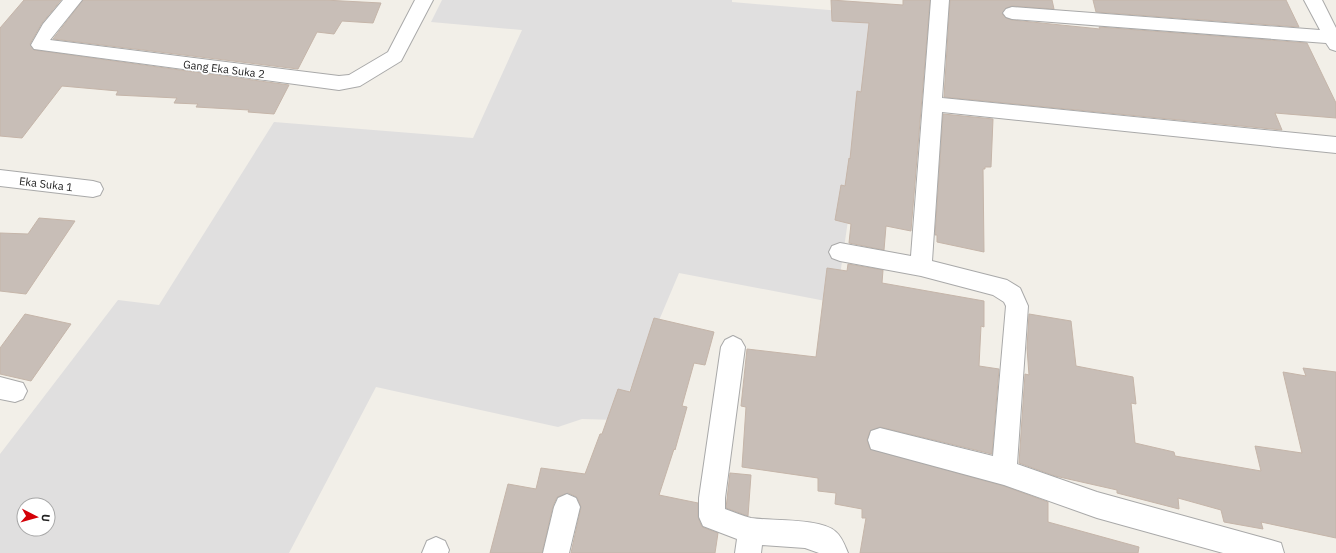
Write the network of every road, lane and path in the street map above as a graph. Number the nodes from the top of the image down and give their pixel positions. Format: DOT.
graph roads {
  1 [pos="73,0"];
  2 [pos="424,0"];
  3 [pos="940,0"];
  4 [pos="1313,0"];
  5 [pos="1078,8"];
  6 [pos="1012,13"];
  7 [pos="1334,41"];
  8 [pos="934,104"];
  9 [pos="1336,145"];
  10 [pos="0,178"];
  11 [pos="92,189"];
  12 [pos="840,252"];
  13 [pos="921,267"];
  14 [pos="733,347"];
  15 [pos="880,440"];
  16 [pos="1004,472"];
  17 [pos="567,507"];
  18 [pos="749,542"];
  19 [pos="556,553"];
  20 [pos="835,553"];
  21 [pos="1271,553"];
  1 -- 2 [label="street, Gang Eka Suka 2"];
  3 -- 8 [label="street"];
  4 -- 7 [label="street"];
  5 -- 6 [label="street"];
  5 -- 7 [label="street"];
  8 -- 9 [label="street"];
  8 -- 13 [label="street"];
  10 -- 11 [label="street, Eka Suka 1"];
  12 -- 13 [label="street"];
  13 -- 16 [label="street"];
  14 -- 18 [label="street"];
  15 -- 16 [label="street"];
  16 -- 21 [label="street"];
  17 -- 19 [label="street"];
  18 -- 20 [label="street"];
}
